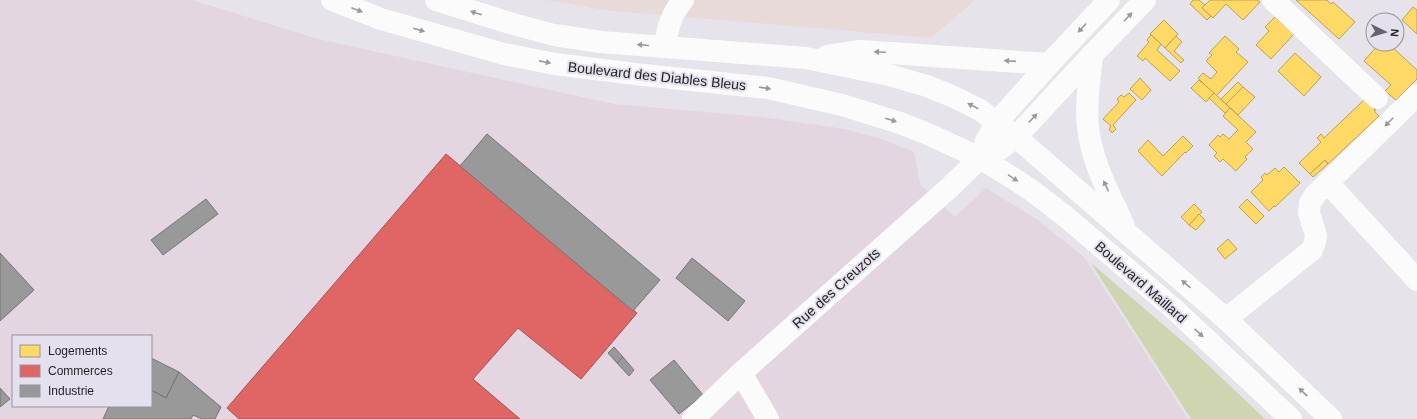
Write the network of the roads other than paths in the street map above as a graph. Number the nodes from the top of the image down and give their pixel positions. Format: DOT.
graph roads {
  1 [pos="332,0"];
  2 [pos="436,0"];
  3 [pos="683,0"];
  4 [pos="1109,0"];
  5 [pos="1145,0"];
  6 [pos="1273,0"];
  7 [pos="665,47"];
  8 [pos="1092,54"];
  9 [pos="806,58"];
  10 [pos="1049,64"];
  11 [pos="1417,95"];
  12 [pos="1377,98"];
  13 [pos="997,122"];
  14 [pos="1016,137"];
  15 [pos="980,158"];
  16 [pos="1328,183"];
  17 [pos="1128,234"];
  18 [pos="1417,280"];
  19 [pos="1226,319"];
  20 [pos="741,373"];
  21 [pos="692,419"];
  22 [pos="768,419"];
  23 [pos="1292,419"];
  24 [pos="1331,419"];
  1 -- 15 [label="main road, Boulevard des Diables Bleus, one-way"];
  7 -- 2 [label="main road, Boulevard des Diables Bleus, one-way"];
  3 -- 7 [label="main road"];
  4 -- 10 [label="main road, one-way"];
  8 -- 5 [label="main road, one-way"];
  6 -- 12 [label="main road"];
  7 -- 9 [label="main road, Boulevard des Diables Bleus"];
  14 -- 8 [label="main road, one-way"];
  17 -- 8 [label="main road, Boulevard Maillard, one-way"];
  10 -- 9 [label="main road, one-way"];
  13 -- 9 [label="main road, Boulevard des Diables Bleus, one-way"];
  10 -- 13 [label="main road"];
  11 -- 16 [label="main road, one-way"];
  13 -- 14 [label="main road, Boulevard des Diables Bleus"];
  13 -- 15 [label="main road"];
  14 -- 15 [label="main road"];
  14 -- 17 [label="main road, Boulevard Maillard"];
  15 -- 20 [label="main road, Rue des Creuzots"];
  15 -- 23 [label="main road, Boulevard Maillard, one-way"];
  16 -- 18 [label="main road"];
  16 -- 19 [label="main road"];
  19 -- 17 [label="main road, Boulevard Maillard, one-way"];
  24 -- 19 [label="main road, Boulevard Maillard, one-way"];
  20 -- 21 [label="main road, Rue des Creuzots"];
  20 -- 22 [label="main road"];
}
